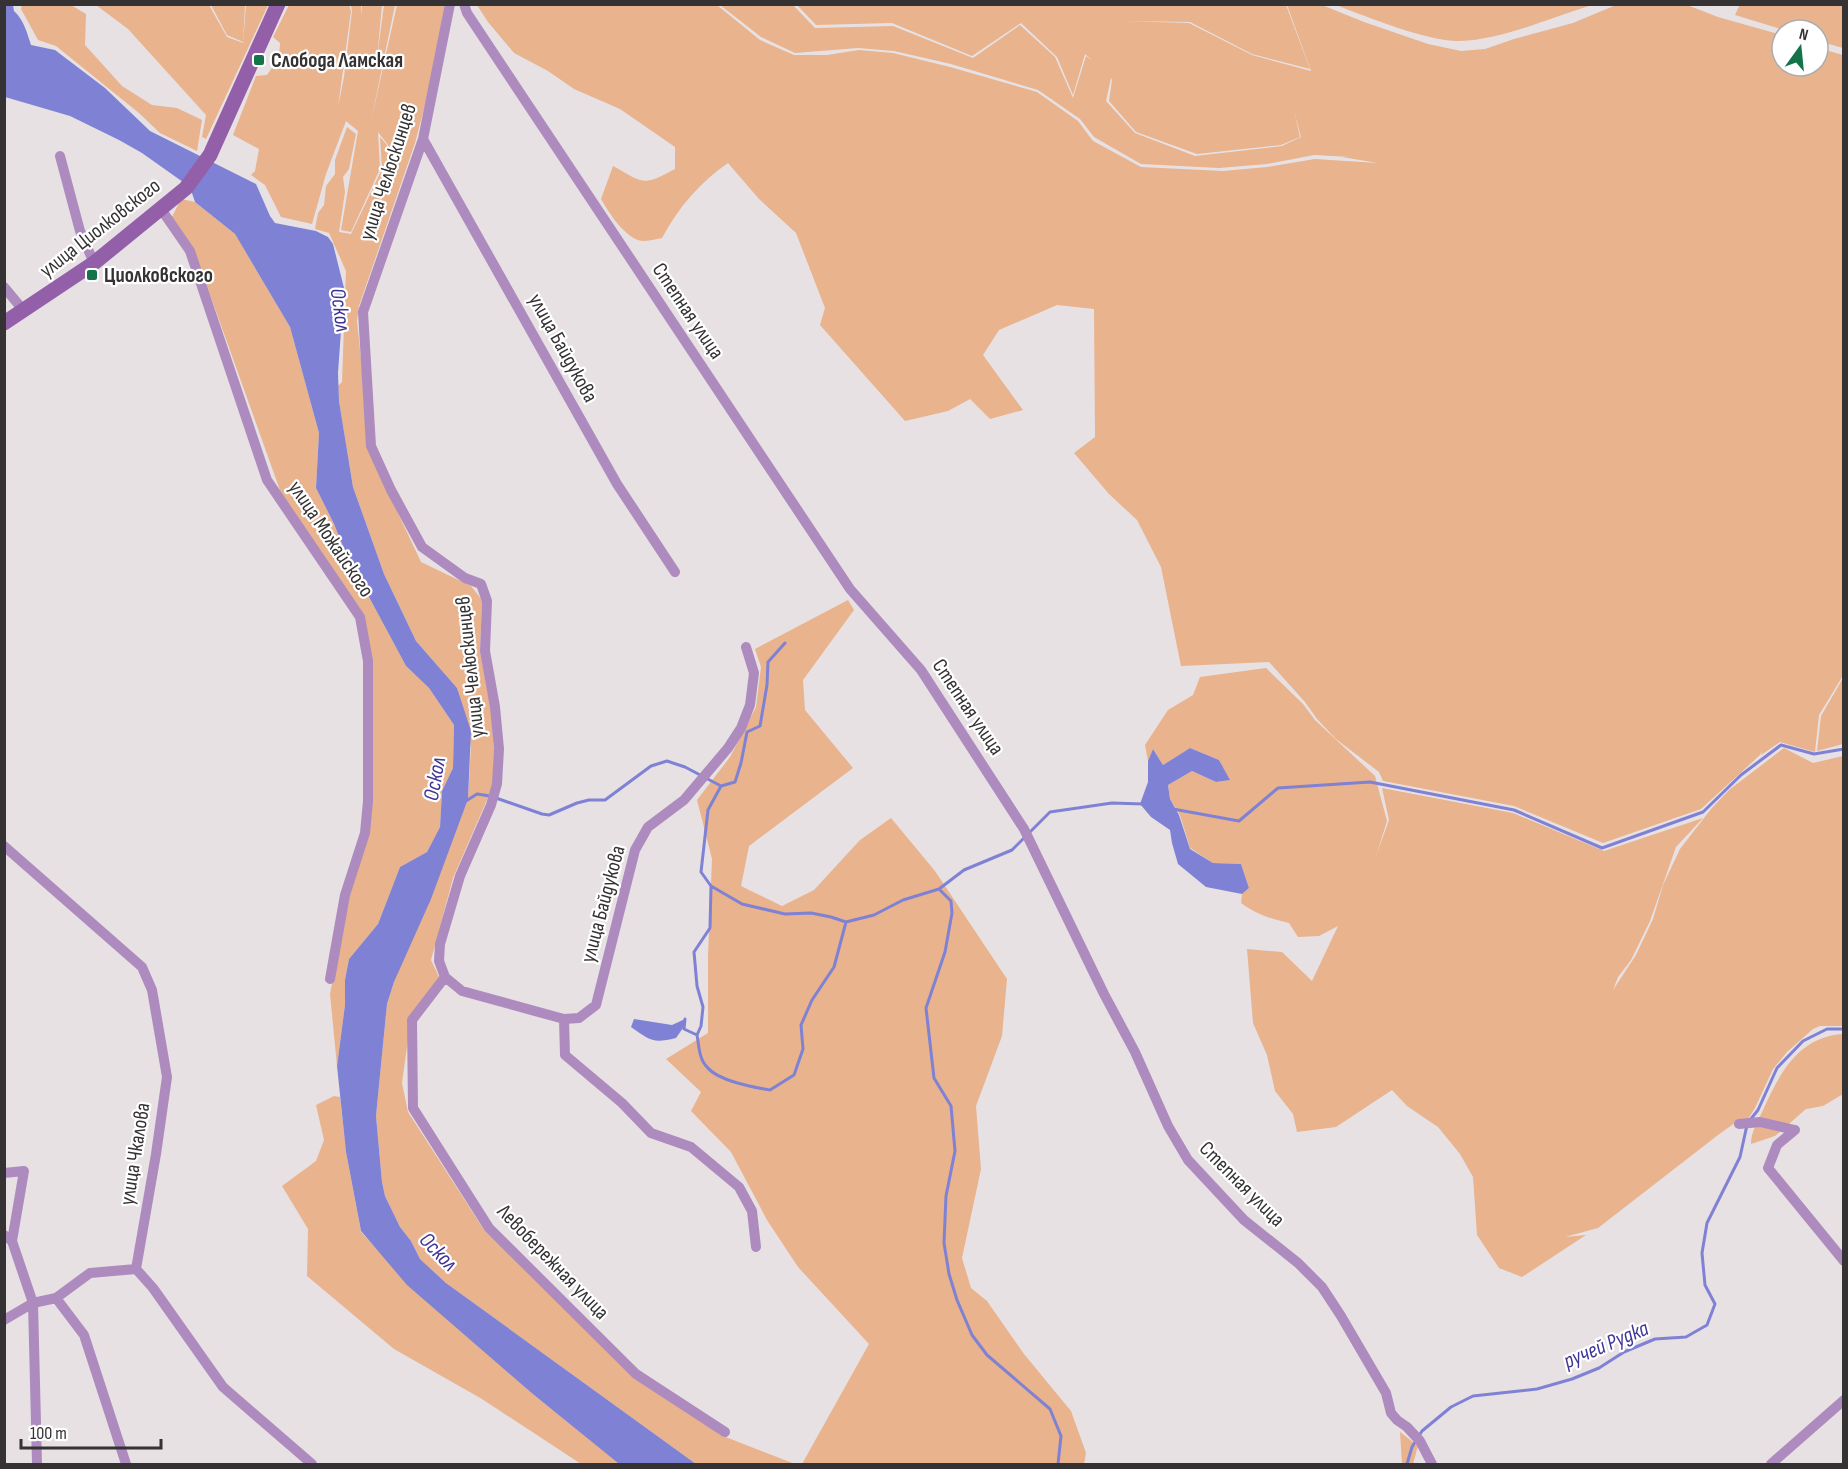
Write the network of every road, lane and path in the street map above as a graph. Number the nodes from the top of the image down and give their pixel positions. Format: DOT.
graph roads {
  1 [pos="278,4"];
  2 [pos="450,4"];
  3 [pos="464,4"];
  4 [pos="423,139"];
  5 [pos="60,156"];
  6 [pos="161,209"];
  7 [pos="94,263"];
  8 [pos="4,287"];
  9 [pos="24,311"];
  10 [pos="4,322"];
  11 [pos="675,572"];
  12 [pos="746,647"];
  13 [pos="4,846"];
  14 [pos="445,977"];
  15 [pos="330,979"];
  16 [pos="564,1019"];
  17 [pos="1739,1124"];
  18 [pos="4,1173"];
  19 [pos="8,1238"];
  20 [pos="756,1247"];
  21 [pos="1844,1261"];
  22 [pos="136,1269"];
  23 [pos="56,1298"];
  24 [pos="33,1303"];
  25 [pos="4,1320"];
  26 [pos="1844,1400"];
  27 [pos="725,1432"];
  28 [pos="37,1464"];
  29 [pos="126,1464"];
  30 [pos="312,1464"];
  31 [pos="1432,1464"];
  32 [pos="1771,1464"];
  1 -- 6 [label="main road, улица Циолковского"];
  2 -- 4 [label="street, улица Челюскинцев"];
  3 -- 31 [label="street, Степная улица"];
  4 -- 11 [label="street, улица Байдукова"];
  4 -- 14 [label="street, улица Челюскинцев"];
  5 -- 7 [label="street"];
  6 -- 7 [label="main road, улица Циолковского"];
  6 -- 15 [label="street, улица Можайского"];
  7 -- 9 [label="main road, улица Циолковского"];
  8 -- 9 [label="street"];
  9 -- 10 [label="main road, улица Циолковского"];
  12 -- 16 [label="street, улица Байдукова"];
  13 -- 22 [label="street, улица Чкалова"];
  14 -- 16 [label="street"];
  14 -- 27 [label="street, Левобережная улица"];
  16 -- 20 [label="street"];
  17 -- 21 [label="street"];
  18 -- 19 [label="street"];
  19 -- 24 [label="street"];
  22 -- 23 [label="street"];
  22 -- 30 [label="street"];
  23 -- 24 [label="street"];
  23 -- 29 [label="street"];
  24 -- 25 [label="street"];
  24 -- 28 [label="street"];
  26 -- 32 [label="street"];
}
